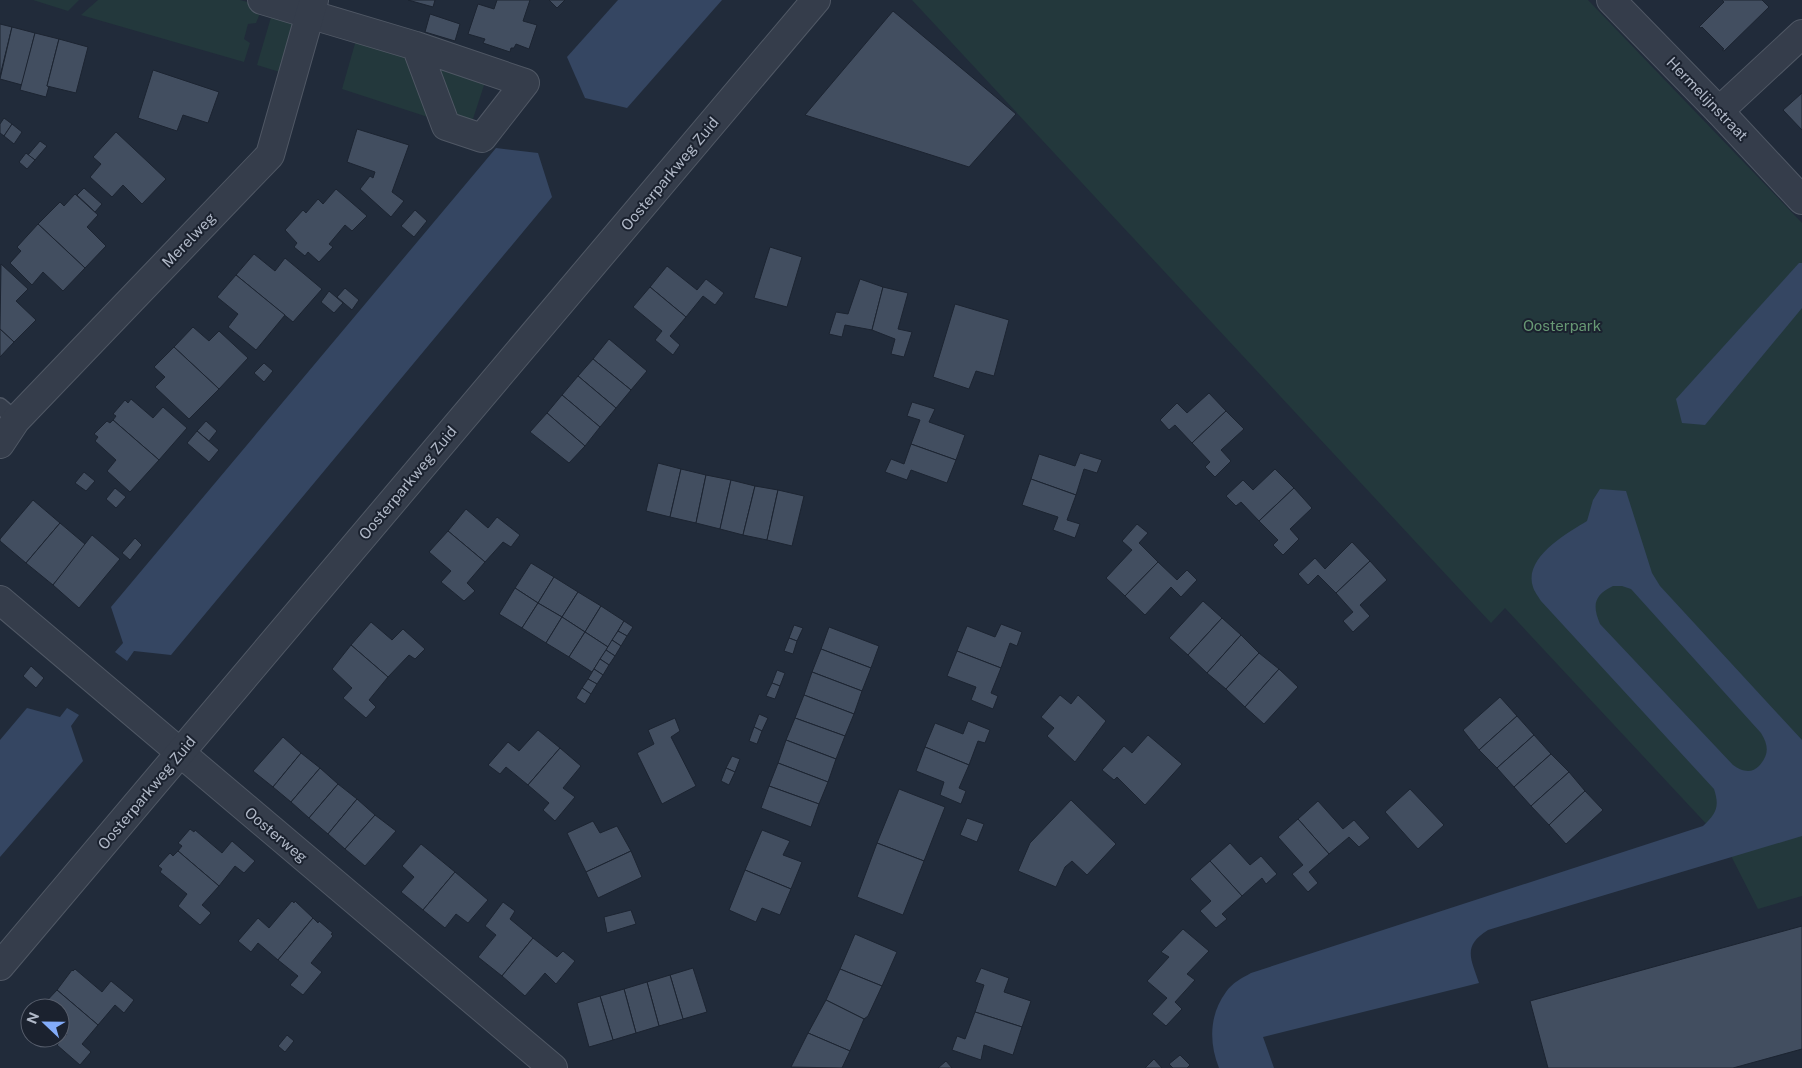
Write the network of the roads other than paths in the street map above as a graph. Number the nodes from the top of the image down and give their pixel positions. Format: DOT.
graph roads {
  1 [pos="262,0"];
  2 [pos="816,0"];
  3 [pos="1611,0"];
  4 [pos="312,7"];
  5 [pos="1802,34"];
  6 [pos="416,46"];
  7 [pos="1719,111"];
  8 [pos="1802,200"];
  9 [pos="8,413"];
  10 [pos="0,444"];
  11 [pos="0,600"];
  12 [pos="180,754"];
  13 [pos="0,966"];
  14 [pos="554,1068"];
  1 -- 4 [label="street"];
  2 -- 12 [label="street, Oosterparkweg Zuid"];
  3 -- 7 [label="street, Hermelijnstraat"];
  4 -- 6 [label="street"];
  4 -- 9 [label="street, Merelweg"];
  5 -- 7 [label="street"];
  7 -- 8 [label="street, Hermelijnstraat"];
  9 -- 10 [label="street, Merelweg"];
  11 -- 12 [label="street, Oosterweg"];
  12 -- 13 [label="street, Oosterparkweg Zuid"];
  12 -- 14 [label="street, Oosterweg"];
}
